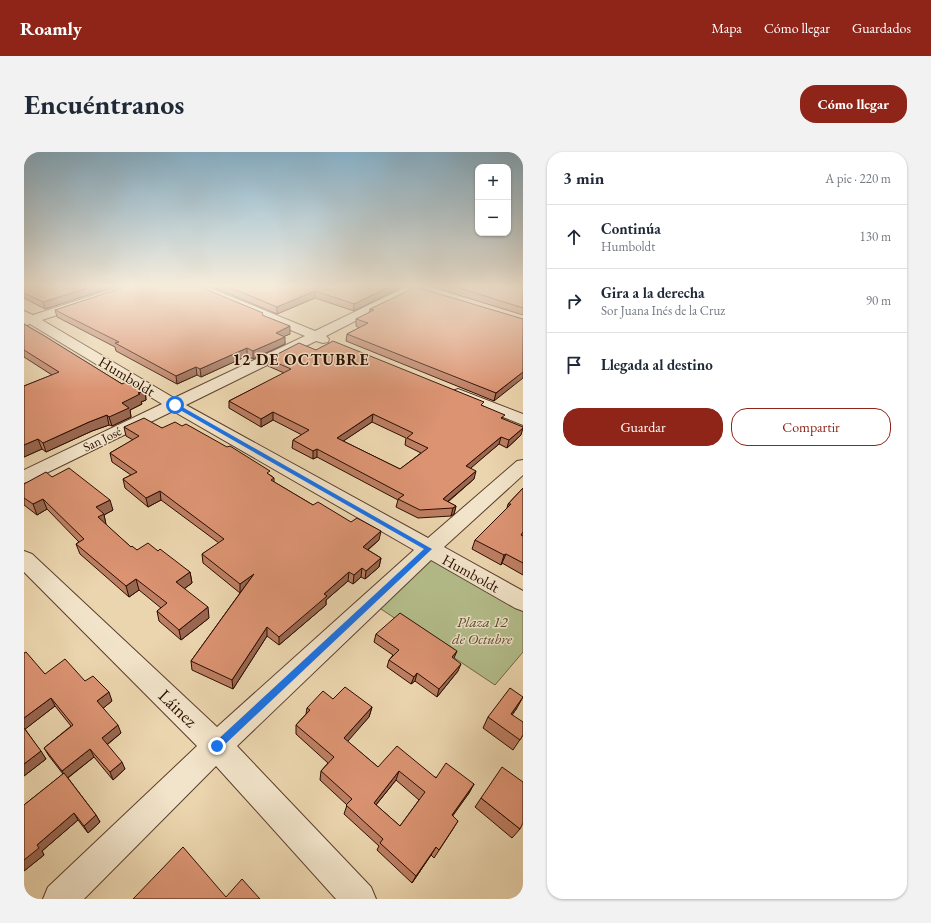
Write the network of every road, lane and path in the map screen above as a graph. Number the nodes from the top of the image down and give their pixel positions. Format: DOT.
graph roads {
  1 [pos="30,321"];
  2 [pos="278,321"];
  3 [pos="347,321"];
  4 [pos="315,336"];
  5 [pos="336,344"];
  6 [pos="444,388"];
  7 [pos="175,405"];
  8 [pos="523,420"];
  9 [pos="523,465"];
  10 [pos="24,477"];
  11 [pos="429,549"];
  12 [pos="24,559"];
  13 [pos="523,602"];
  14 [pos="217,746"];
  15 [pos="60,899"];
  16 [pos="359,899"];
  1 -- 7 [label="street, Humboldt"];
  2 -- 4 [label="street"];
  3 -- 4 [label="street, San José"];
  4 -- 5 [label="street"];
  4 -- 7 [label="street, San José"];
  6 -- 8 [label="street"];
  7 -- 10 [label="street, San José"];
  7 -- 11 [label="street, Humboldt"];
  9 -- 11 [label="street"];
  11 -- 13 [label="street, Humboldt"];
  11 -- 14 [label="street"];
  12 -- 14 [label="street, Láinez"];
  14 -- 15 [label="street"];
  14 -- 16 [label="street, Láinez"];
}
